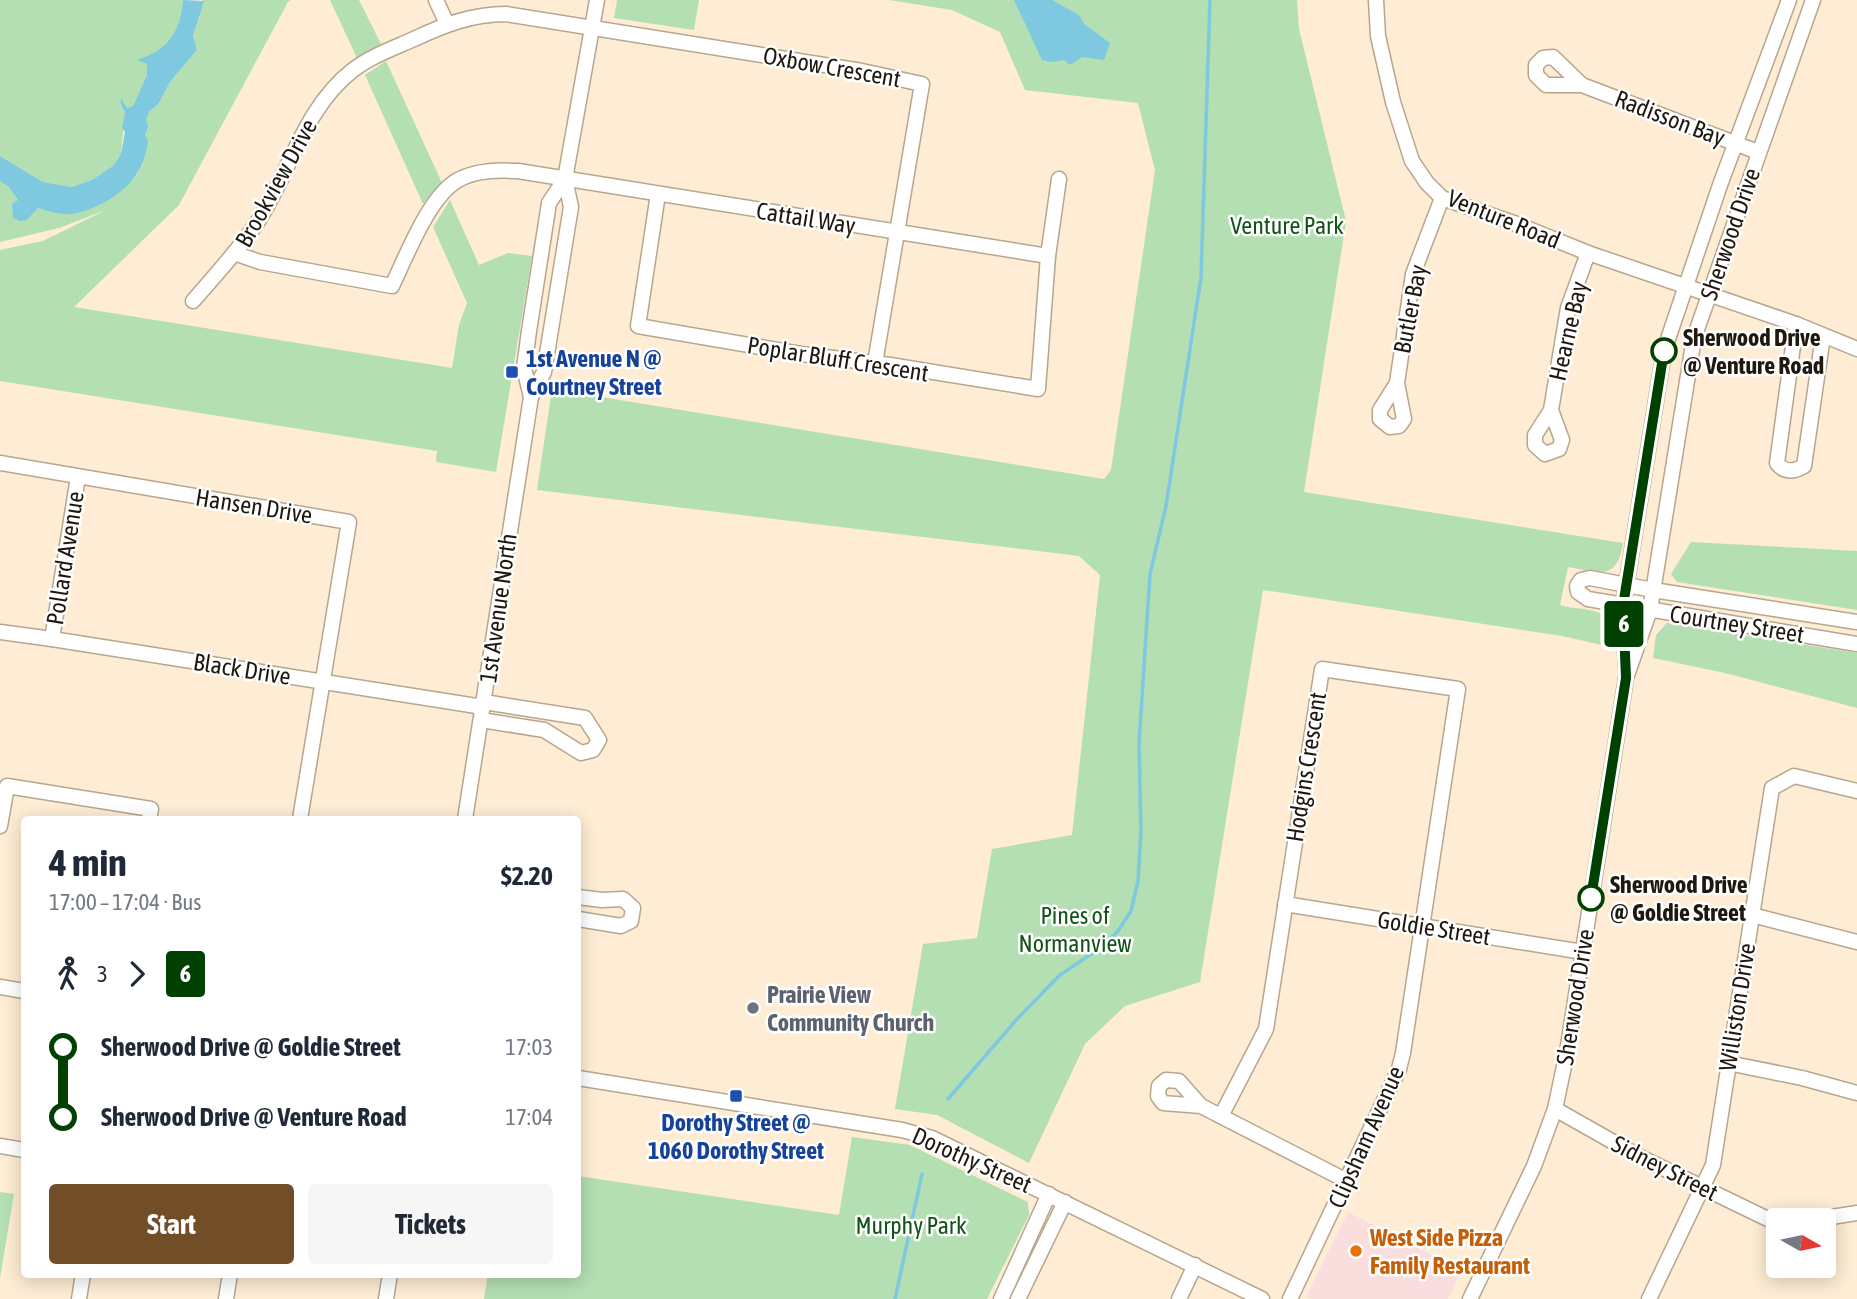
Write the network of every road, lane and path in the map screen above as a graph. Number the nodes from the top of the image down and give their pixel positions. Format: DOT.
graph roads {
  1 [pos="436,0"];
  2 [pos="597,0"];
  3 [pos="1376,0"];
  4 [pos="1789,0"];
  5 [pos="1813,0"];
  6 [pos="447,24"];
  7 [pos="592,27"];
  8 [pos="1581,85"];
  9 [pos="1735,143"];
  10 [pos="1758,152"];
  11 [pos="565,179"];
  12 [pos="1059,179"];
  13 [pos="658,194"];
  14 [pos="1442,198"];
  15 [pos="896,232"];
  16 [pos="234,253"];
  17 [pos="1588,253"];
  18 [pos="1048,256"];
  19 [pos="1686,286"];
  20 [pos="1709,293"];
  21 [pos="193,301"];
  22 [pos="1796,324"];
  23 [pos="1822,336"];
  24 [pos="1857,349"];
  25 [pos="875,363"];
  26 [pos="1397,383"];
  27 [pos="531,397"];
  28 [pos="1551,410"];
  29 [pos="0,463"];
  30 [pos="78,477"];
  31 [pos="1627,585"];
  32 [pos="1653,590"];
  33 [pos="1623,606"];
  34 [pos="1650,610"];
  35 [pos="1857,622"];
  36 [pos="0,632"];
  37 [pos="52,639"];
  38 [pos="1857,644"];
  39 [pos="1626,678"];
  40 [pos="322,681"];
  41 [pos="483,709"];
  42 [pos="1857,791"];
  43 [pos="150,816"];
  44 [pos="300,816"];
  45 [pos="465,816"];
  46 [pos="0,827"];
  47 [pos="581,897"];
  48 [pos="1285,904"];
  49 [pos="1752,915"];
  50 [pos="581,919"];
  51 [pos="1423,925"];
  52 [pos="1857,942"];
  53 [pos="1583,952"];
  54 [pos="0,987"];
  55 [pos="21,990"];
  56 [pos="1728,1063"];
  57 [pos="581,1078"];
  58 [pos="1857,1093"];
  59 [pos="1201,1106"];
  60 [pos="1555,1110"];
  61 [pos="1221,1116"];
  62 [pos="0,1146"];
  63 [pos="21,1150"];
  64 [pos="1346,1181"];
  65 [pos="1703,1188"];
  66 [pos="1049,1194"];
  67 [pos="1065,1202"];
  68 [pos="1857,1213"];
  69 [pos="1836,1216"];
  70 [pos="1766,1218"];
  71 [pos="1195,1265"];
  72 [pos="82,1278"];
  73 [pos="229,1278"];
  74 [pos="389,1278"];
  75 [pos="79,1299"];
  76 [pos="226,1299"];
  77 [pos="386,1299"];
  78 [pos="1000,1299"];
  79 [pos="1018,1299"];
  80 [pos="1179,1299"];
  81 [pos="1262,1299"];
  82 [pos="1290,1299"];
  83 [pos="1469,1299"];
  84 [pos="1649,1299"];
  1 -- 6 [label="street"];
  2 -- 7 [label="street"];
  3 -- 14 [label="street, Venture Road"];
  4 -- 9 [label="street, Sherwood Drive"];
  5 -- 10 [label="street, Sherwood Drive"];
  6 -- 7 [label="street, Brookview Drive"];
  6 -- 16 [label="street, Brookview Drive"];
  7 -- 11 [label="street"];
  7 -- 15 [label="street, Oxbow Crescent"];
  8 -- 9 [label="street, Radisson Bay"];
  9 -- 10 [label="street, Radisson Bay"];
  9 -- 19 [label="street, Sherwood Drive"];
  10 -- 20 [label="street, Sherwood Drive"];
  11 -- 13 [label="street, Cattail Way"];
  11 -- 16 [label="street, Brookview Drive"];
  11 -- 27 [label="street"];
  11 -- 27 [label="street"];
  12 -- 18 [label="street"];
  13 -- 15 [label="street, Cattail Way"];
  13 -- 25 [label="street, Poplar Bluff Crescent"];
  14 -- 17 [label="street, Venture Road"];
  14 -- 26 [label="street, Butler Bay"];
  15 -- 18 [label="street, Cattail Way"];
  15 -- 25 [label="street"];
  16 -- 21 [label="street"];
  17 -- 19 [label="street, Venture Road"];
  17 -- 28 [label="street, Hearne Bay"];
  18 -- 25 [label="street, Poplar Bluff Crescent"];
  19 -- 20 [label="street, Venture Road"];
  19 -- 31 [label="street, Sherwood Drive"];
  20 -- 22 [label="street, Venture Road"];
  20 -- 32 [label="street, Sherwood Drive"];
  22 -- 23 [label="street, Venture Road"];
  22 -- 23 [label="street"];
  23 -- 24 [label="street, Venture Road"];
  27 -- 41 [label="street, 1st Avenue North"];
  29 -- 30 [label="street, Hansen Drive"];
  30 -- 37 [label="street, Pollard Avenue"];
  30 -- 40 [label="street, Hansen Drive"];
  31 -- 32 [label="street, Courtney Street"];
  31 -- 33 [label="street, Sherwood Drive"];
  31 -- 33 [label="street, Courtney Street"];
  32 -- 34 [label="street, Sherwood Drive"];
  32 -- 35 [label="street, Courtney Street"];
  33 -- 34 [label="street, Courtney Street"];
  33 -- 39 [label="street, Sherwood Drive"];
  34 -- 38 [label="street, Courtney Street"];
  34 -- 39 [label="street, Sherwood Drive"];
  36 -- 37 [label="street, Black Drive"];
  37 -- 40 [label="street, Black Drive"];
  39 -- 53 [label="street, Sherwood Drive"];
  40 -- 41 [label="street, Black Drive"];
  40 -- 44 [label="street"];
  41 -- 41 [label="street"];
  41 -- 45 [label="street, 1st Avenue North"];
  42 -- 49 [label="street, Williston Drive"];
  43 -- 46 [label="street"];
  47 -- 50 [label="street"];
  48 -- 51 [label="street, Goldie Street"];
  48 -- 51 [label="street, Hodgins Crescent"];
  48 -- 61 [label="street"];
  49 -- 52 [label="street"];
  49 -- 56 [label="street, Williston Drive"];
  51 -- 53 [label="street, Goldie Street"];
  51 -- 64 [label="street, Clipsham Avenue"];
  53 -- 60 [label="street, Sherwood Drive"];
  54 -- 55 [label="street"];
  56 -- 58 [label="street"];
  56 -- 65 [label="street, Williston Drive"];
  57 -- 66 [label="street, Dorothy Street"];
  59 -- 61 [label="street"];
  60 -- 65 [label="street, Sidney Street"];
  60 -- 83 [label="street, Sherwood Drive"];
  61 -- 64 [label="street"];
  62 -- 63 [label="street"];
  64 -- 82 [label="street, Clipsham Avenue"];
  65 -- 70 [label="street, Sidney Street"];
  65 -- 84 [label="street, Williston Drive"];
  66 -- 67 [label="street, Dorothy Street"];
  66 -- 78 [label="street"];
  67 -- 71 [label="street, Dorothy Street"];
  67 -- 79 [label="street"];
  68 -- 69 [label="street"];
  71 -- 80 [label="street"];
  71 -- 81 [label="street, Dorothy Street"];
  72 -- 75 [label="street"];
  73 -- 76 [label="street"];
  74 -- 77 [label="street"];
}
